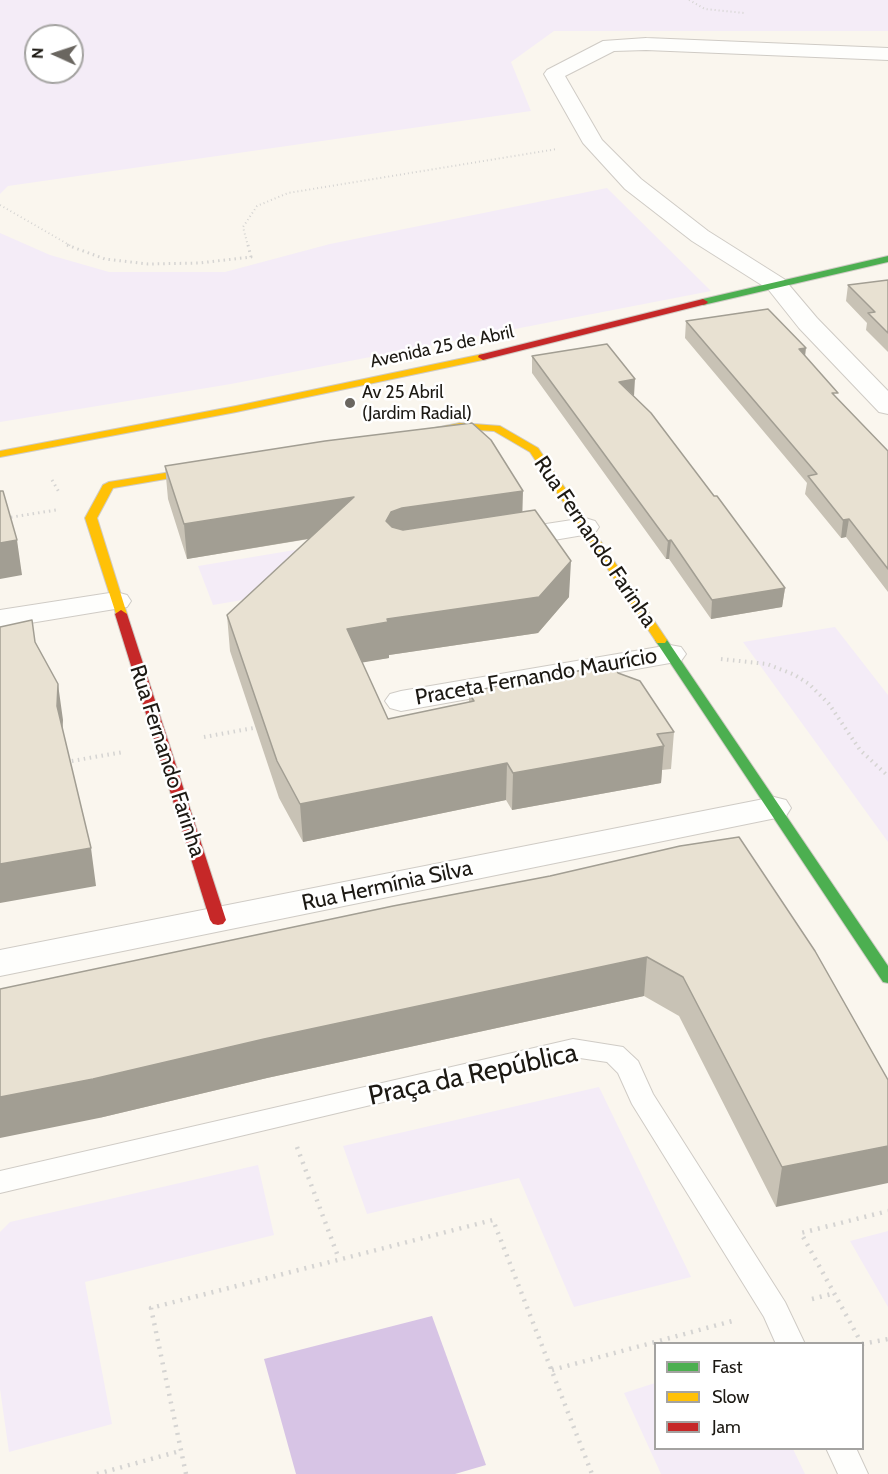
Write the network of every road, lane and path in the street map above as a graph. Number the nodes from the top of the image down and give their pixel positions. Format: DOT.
graph roads {
  1 [pos="888,54"];
  2 [pos="593,142"];
  3 [pos="0,205"];
  4 [pos="888,259"];
  5 [pos="776,284"];
  6 [pos="888,406"];
  7 [pos="425,432"];
  8 [pos="0,454"];
  9 [pos="226,466"];
  10 [pos="58,510"];
  11 [pos="0,519"];
  12 [pos="585,527"];
  13 [pos="483,542"];
  14 [pos="116,601"];
  15 [pos="13,617"];
  16 [pos="670,654"];
  17 [pos="401,701"];
  18 [pos="264,726"];
  19 [pos="160,745"];
  20 [pos="57,764"];
  21 [pos="888,776"];
  22 [pos="774,808"];
  23 [pos="218,920"];
  24 [pos="0,963"];
  25 [pos="888,978"];
  26 [pos="285,1116"];
  27 [pos="0,1182"];
  28 [pos="888,1211"];
  29 [pos="339,1259"];
  30 [pos="835,1293"];
  31 [pos="775,1310"];
  32 [pos="888,1339"];
  33 [pos="654,1342"];
  34 [pos="656,1342"];
  35 [pos="790,1342"];
  36 [pos="861,1342"];
  37 [pos="864,1344"];
  38 [pos="551,1370"];
  39 [pos="841,1450"];
  40 [pos="180,1451"];
  41 [pos="97,1474"];
  42 [pos="186,1474"];
  43 [pos="592,1474"];
  44 [pos="853,1474"];
  1 -- 2 [label="street"];
  2 -- 3 [label="path"];
  2 -- 5 [label="street"];
  4 -- 5 [label="street, Avenida 25 de Abril"];
  5 -- 6 [label="street"];
  5 -- 8 [label="street, Avenida 25 de Abril"];
  7 -- 12 [label="street, Rua Fernando Farinha"];
  9 -- 14 [label="street, Rua Fernando Farinha"];
  10 -- 11 [label="path"];
  12 -- 13 [label="street"];
  12 -- 16 [label="street, Rua Fernando Farinha"];
  14 -- 15 [label="street"];
  14 -- 19 [label="street, Rua Fernando Farinha"];
  16 -- 17 [label="street, Praceta Fernando Maurício"];
  16 -- 21 [label="path"];
  16 -- 22 [label="street, Rua Fernando Farinha"];
  18 -- 19 [label="path"];
  19 -- 20 [label="path"];
  19 -- 23 [label="street, Rua Fernando Farinha"];
  22 -- 23 [label="street, Rua Hermínia Silva"];
  22 -- 25 [label="street, Rua Fernando Farinha"];
  23 -- 24 [label="street, Rua Hermínia Silva"];
  26 -- 27 [label="lane, Praça da República"];
  26 -- 29 [label="path"];
  26 -- 31 [label="lane, Praça da República"];
  28 -- 30 [label="path"];
  29 -- 38 [label="path"];
  29 -- 40 [label="path"];
  30 -- 31 [label="path"];
  30 -- 36 [label="path"];
  31 -- 34 [label="path"];
  31 -- 35 [label="lane, Praça da República"];
  32 -- 37 [label="path"];
  33 -- 38 [label="path"];
  38 -- 43 [label="path"];
  39 -- 44 [label="lane"];
  40 -- 41 [label="path"];
  40 -- 42 [label="path"];
}
